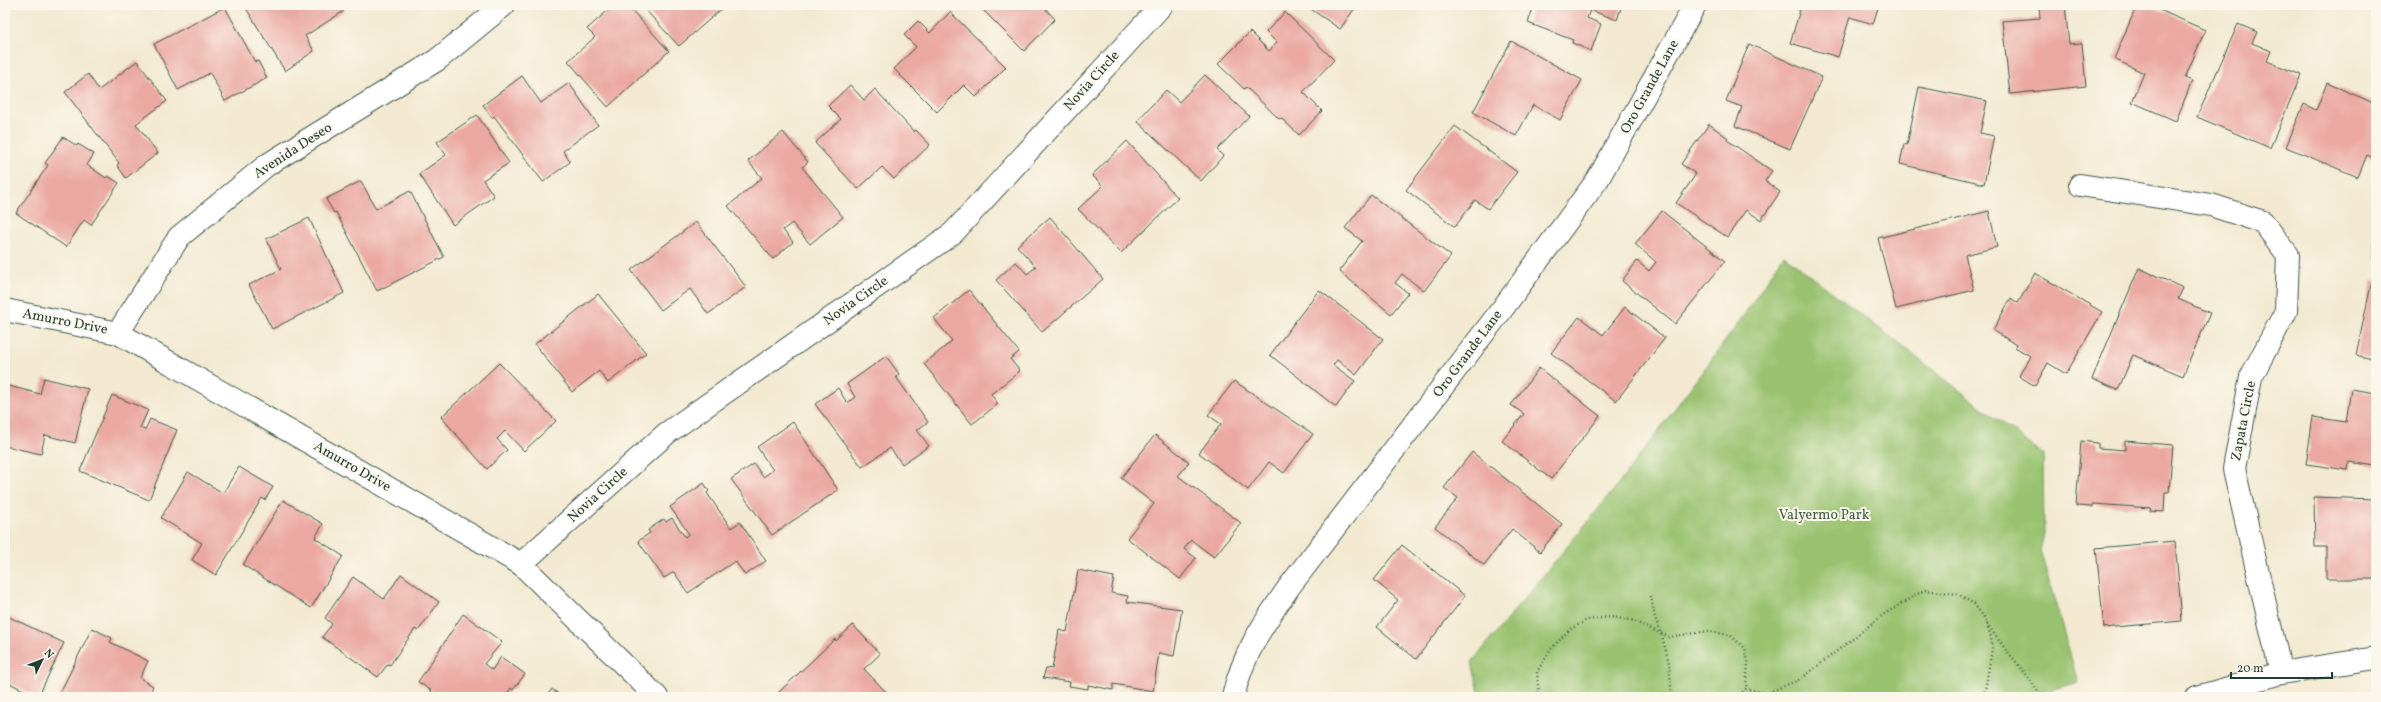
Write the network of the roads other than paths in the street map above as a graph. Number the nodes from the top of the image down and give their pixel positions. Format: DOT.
graph roads {
  1 [pos="504,5"];
  2 [pos="1162,5"];
  3 [pos="1695,5"];
  4 [pos="2080,185"];
  5 [pos="5,310"];
  6 [pos="118,333"];
  7 [pos="521,564"];
  8 [pos="2376,658"];
  9 [pos="2281,673"];
  10 [pos="657,697"];
  11 [pos="1234,697"];
  12 [pos="2197,697"];
  1 -- 6 [label="street, Avenida Deseo"];
  2 -- 7 [label="street, Novia Circle"];
  3 -- 11 [label="street, Oro Grande Lane"];
  4 -- 9 [label="street, Zapata Circle"];
  5 -- 6 [label="street, Amurro Drive"];
  6 -- 7 [label="street, Amurro Drive"];
  7 -- 10 [label="street, Amurro Drive"];
  8 -- 9 [label="street"];
  9 -- 12 [label="street"];
}
